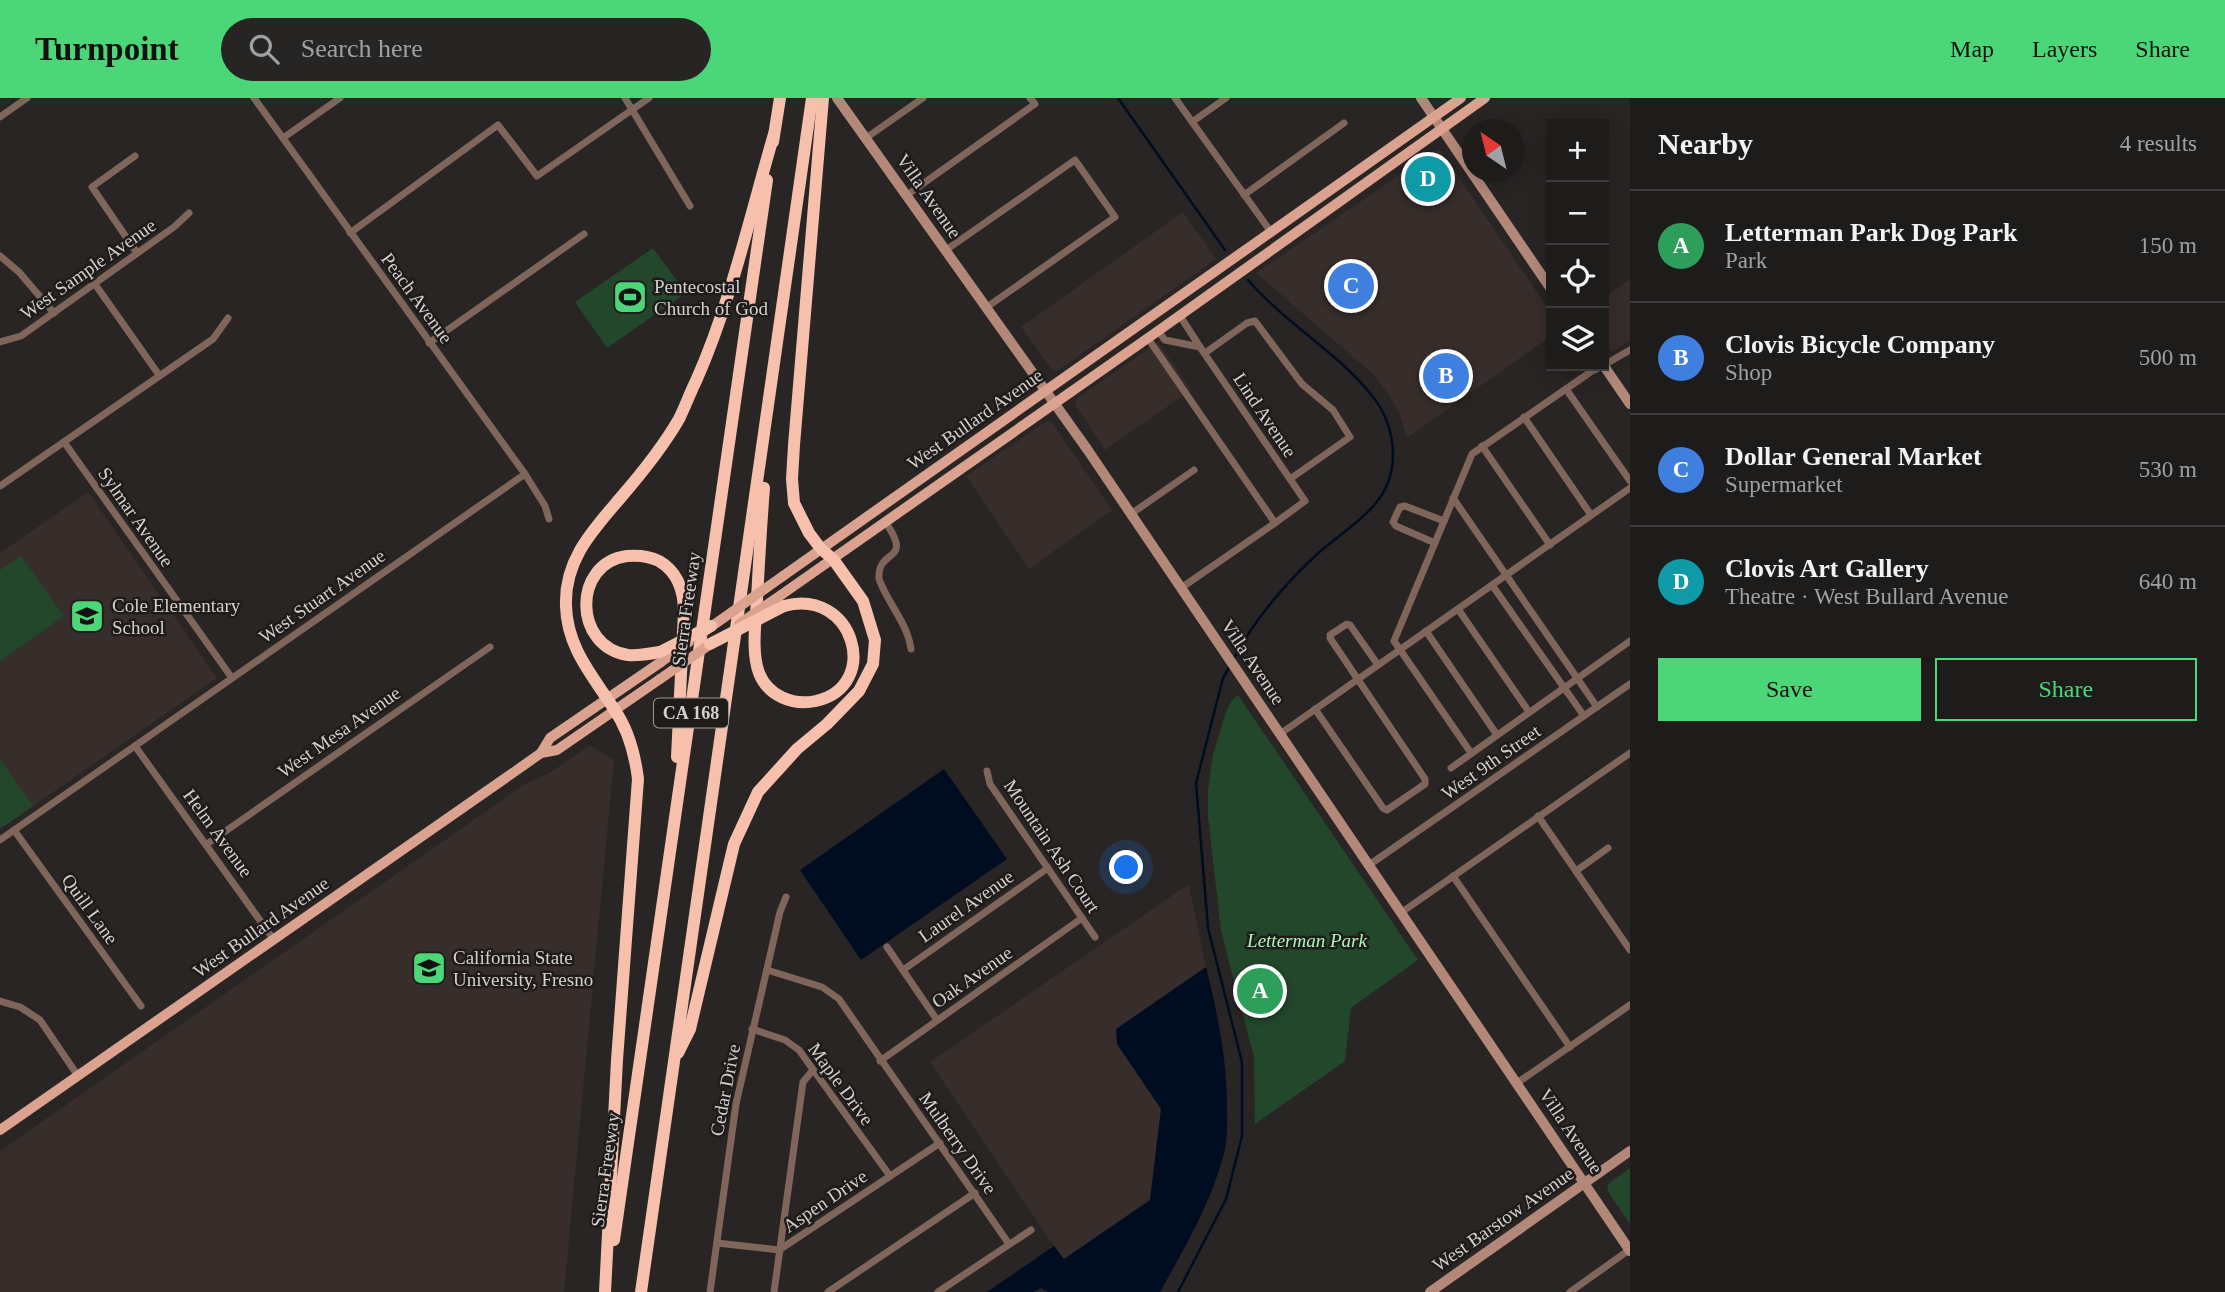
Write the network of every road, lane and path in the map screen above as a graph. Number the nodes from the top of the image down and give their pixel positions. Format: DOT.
graph roads {
  1 [pos="27,98"];
  2 [pos="254,98"];
  3 [pos="340,98"];
  4 [pos="625,98"];
  5 [pos="649,98"];
  6 [pos="780,98"];
  7 [pos="812,98"];
  8 [pos="823,98"];
  9 [pos="837,98"];
  10 [pos="923,98"];
  11 [pos="1030,98"];
  12 [pos="1175,98"];
  13 [pos="1226,98"];
  14 [pos="1421,98"];
  15 [pos="1461,98"];
  16 [pos="1485,98"];
  17 [pos="632,110"];
  18 [pos="0,117"];
  19 [pos="1434,117"];
  20 [pos="1192,122"];
  21 [pos="1344,124"];
  22 [pos="1442,129"];
  23 [pos="774,134"];
  24 [pos="283,138"];
  25 [pos="866,138"];
  26 [pos="1391,147"];
  27 [pos="135,156"];
  28 [pos="907,195"];
  29 [pos="1244,195"];
  30 [pos="1343,200"];
  31 [pos="690,205"];
  32 [pos="189,213"];
  33 [pos="1271,232"];
  34 [pos="350,233"];
  35 [pos="584,234"];
  36 [pos="946,250"];
  37 [pos="138,253"];
  38 [pos="0,256"];
  39 [pos="1546,282"];
  40 [pos="95,284"];
  41 [pos="1217,288"];
  42 [pos="987,307"];
  43 [pos="54,313"];
  44 [pos="1180,316"];
  45 [pos="228,318"];
  46 [pos="1158,331"];
  47 [pos="1147,337"];
  48 [pos="0,342"];
  49 [pos="429,343"];
  50 [pos="1202,350"];
  51 [pos="1630,350"];
  52 [pos="1609,362"];
  53 [pos="1595,371"];
  54 [pos="1607,371"];
  55 [pos="159,375"];
  56 [pos="1566,389"];
  57 [pos="1046,390"];
  58 [pos="1055,402"];
  59 [pos="1630,404"];
  60 [pos="768,411"];
  61 [pos="1524,417"];
  62 [pos="64,442"];
  63 [pos="1482,446"];
  64 [pos="939,466"];
  65 [pos="1194,470"];
  66 [pos="525,474"];
  67 [pos="1290,479"];
  68 [pos="1630,481"];
  69 [pos="0,486"];
  70 [pos="1630,488"];
  71 [pos="1453,498"];
  72 [pos="1131,514"];
  73 [pos="1591,515"];
  74 [pos="549,519"];
  75 [pos="1444,521"];
  76 [pos="886,523"];
  77 [pos="1275,523"];
  78 [pos="1435,543"];
  79 [pos="1550,545"];
  80 [pos="821,550"];
  81 [pos="833,559"];
  82 [pos="1506,576"];
  83 [pos="1492,585"];
  84 [pos="1181,588"];
  85 [pos="782,601"];
  86 [pos="1458,609"];
  87 [pos="711,626"];
  88 [pos="1426,631"];
  89 [pos="1630,641"];
  90 [pos="710,644"];
  91 [pos="489,647"];
  92 [pos="911,649"];
  93 [pos="1400,649"];
  94 [pos="661,657"];
  95 [pos="1378,665"];
  96 [pos="232,678"];
  97 [pos="1577,678"];
  98 [pos="1358,679"];
  99 [pos="1630,684"];
  100 [pos="1564,687"];
  101 [pos="607,699"];
  102 [pos="1597,707"];
  103 [pos="1315,709"];
  104 [pos="616,711"];
  105 [pos="1529,712"];
  106 [pos="1584,716"];
  107 [pos="1280,734"];
  108 [pos="1497,735"];
  109 [pos="135,746"];
  110 [pos="541,753"];
  111 [pos="1630,753"];
  112 [pos="1471,754"];
  113 [pos="1451,768"];
  114 [pos="987,771"];
  115 [pos="1538,816"];
  116 [pos="15,830"];
  117 [pos="0,840"];
  118 [pos="673,840"];
  119 [pos="207,844"];
  120 [pos="1608,848"];
  121 [pos="1369,865"];
  122 [pos="1048,868"];
  123 [pos="1576,871"];
  124 [pos="1453,876"];
  125 [pos="786,897"];
  126 [pos="1402,912"];
  127 [pos="1082,918"];
  128 [pos="1096,937"];
  129 [pos="274,940"];
  130 [pos="1629,946"];
  131 [pos="887,947"];
  132 [pos="768,970"];
  133 [pos="903,970"];
  134 [pos="0,1002"];
  135 [pos="1630,1005"];
  136 [pos="141,1006"];
  137 [pos="937,1020"];
  138 [pos="752,1029"];
  139 [pos="1570,1047"];
  140 [pos="880,1061"];
  141 [pos="674,1063"];
  142 [pos="813,1070"];
  143 [pos="78,1076"];
  144 [pos="1517,1083"];
  145 [pos="0,1130"];
  146 [pos="940,1143"];
  147 [pos="1630,1151"];
  148 [pos="890,1177"];
  149 [pos="1585,1183"];
  150 [pos="975,1193"];
  151 [pos="1031,1230"];
  152 [pos="717,1243"];
  153 [pos="1009,1244"];
  154 [pos="779,1250"];
  155 [pos="1630,1251"];
  156 [pos="606,1292"];
  157 [pos="641,1292"];
  158 [pos="710,1292"];
  159 [pos="774,1292"];
  160 [pos="828,1292"];
  161 [pos="938,1292"];
  162 [pos="1430,1292"];
  163 [pos="1570,1292"];
  1 -- 18 [label="street"];
  2 -- 24 [label="street, Peach Avenue"];
  3 -- 24 [label="street"];
  4 -- 17 [label="street"];
  5 -- 17 [label="street"];
  6 -- 23 [label="highway, Sierra Freeway / CA 168"];
  7 -- 60 [label="highway, CA 168"];
  8 -- 80 [label="highway"];
  9 -- 25 [label="main road, Villa Avenue"];
  10 -- 25 [label="street"];
  11 -- 28 [label="street"];
  12 -- 20 [label="street"];
  13 -- 20 [label="street"];
  14 -- 19 [label="main road"];
  15 -- 19 [label="main road, West Bullard Avenue"];
  16 -- 22 [label="main road, West Bullard Avenue"];
  17 -- 31 [label="street"];
  17 -- 34 [label="street"];
  19 -- 22 [label="main road"];
  19 -- 26 [label="main road, West Bullard Avenue"];
  20 -- 29 [label="street"];
  21 -- 29 [label="street"];
  22 -- 30 [label="main road, West Bullard Avenue"];
  22 -- 39 [label="main road"];
  23 -- 101 [label="highway"];
  23 -- 118 [label="highway, Sierra Freeway / CA 168"];
  24 -- 34 [label="street, Peach Avenue"];
  25 -- 28 [label="main road, Villa Avenue"];
  26 -- 30 [label="main road"];
  26 -- 33 [label="main road, West Bullard Avenue"];
  27 -- 37 [label="street"];
  28 -- 36 [label="main road, Villa Avenue"];
  29 -- 33 [label="street"];
  30 -- 41 [label="main road, West Bullard Avenue"];
  32 -- 37 [label="street, West Sample Avenue"];
  33 -- 41 [label="main road"];
  33 -- 57 [label="main road, West Bullard Avenue"];
  34 -- 49 [label="street, Peach Avenue"];
  35 -- 49 [label="street"];
  36 -- 42 [label="main road, Villa Avenue"];
  36 -- 42 [label="street"];
  37 -- 40 [label="street, West Sample Avenue"];
  38 -- 43 [label="street"];
  40 -- 43 [label="street, West Sample Avenue"];
  40 -- 55 [label="street"];
  41 -- 44 [label="main road, West Bullard Avenue"];
  42 -- 57 [label="main road, Villa Avenue"];
  43 -- 48 [label="street, West Sample Avenue"];
  44 -- 46 [label="main road, West Bullard Avenue"];
  44 -- 50 [label="street, Lind Avenue"];
  45 -- 55 [label="street"];
  46 -- 47 [label="main road, West Bullard Avenue"];
  46 -- 50 [label="street"];
  47 -- 58 [label="main road, West Bullard Avenue"];
  47 -- 77 [label="street"];
  49 -- 66 [label="street, Peach Avenue"];
  50 -- 67 [label="street, Lind Avenue"];
  50 -- 67 [label="street"];
  51 -- 52 [label="street"];
  53 -- 56 [label="street"];
  54 -- 59 [label="main road"];
  55 -- 62 [label="street"];
  56 -- 61 [label="street"];
  56 -- 68 [label="street"];
  57 -- 58 [label="main road, Villa Avenue"];
  57 -- 64 [label="main road, West Bullard Avenue"];
  58 -- 72 [label="main road, Villa Avenue"];
  58 -- 76 [label="main road, West Bullard Avenue"];
  60 -- 85 [label="highway"];
  60 -- 141 [label="highway, CA 168"];
  61 -- 63 [label="street"];
  61 -- 73 [label="street"];
  62 -- 69 [label="street"];
  62 -- 96 [label="street, Sylmar Avenue"];
  63 -- 71 [label="street"];
  63 -- 79 [label="street"];
  64 -- 76 [label="main road"];
  64 -- 80 [label="main road, West Bullard Avenue"];
  65 -- 72 [label="street"];
  66 -- 74 [label="street, Peach Avenue"];
  66 -- 96 [label="street, West Stuart Avenue"];
  67 -- 77 [label="street, Lind Avenue"];
  70 -- 73 [label="street"];
  71 -- 75 [label="street"];
  71 -- 82 [label="street"];
  72 -- 84 [label="main road, Villa Avenue"];
  73 -- 79 [label="street"];
  75 -- 78 [label="street"];
  75 -- 78 [label="street"];
  76 -- 81 [label="main road, West Bullard Avenue"];
  76 -- 92 [label="street"];
  77 -- 84 [label="street"];
  78 -- 93 [label="street"];
  79 -- 82 [label="street"];
  80 -- 81 [label="highway"];
  80 -- 87 [label="main road, West Bullard Avenue, bridge"];
  81 -- 85 [label="main road, West Bullard Avenue"];
  81 -- 141 [label="highway"];
  82 -- 83 [label="street"];
  82 -- 97 [label="street"];
  83 -- 86 [label="street"];
  83 -- 100 [label="street"];
  84 -- 107 [label="main road, Villa Avenue"];
  85 -- 90 [label="highway, bridge"];
  86 -- 88 [label="street"];
  86 -- 105 [label="street"];
  87 -- 94 [label="highway, bridge"];
  88 -- 93 [label="street"];
  88 -- 108 [label="street"];
  89 -- 97 [label="street"];
  90 -- 104 [label="main road, West Bullard Avenue, bridge"];
  91 -- 119 [label="street, West Mesa Avenue"];
  93 -- 95 [label="street"];
  93 -- 112 [label="street"];
  94 -- 101 [label="main road, West Bullard Avenue"];
  94 -- 118 [label="highway"];
  95 -- 98 [label="street"];
  95 -- 98 [label="street"];
  96 -- 109 [label="street, West Stuart Avenue"];
  97 -- 100 [label="street"];
  97 -- 102 [label="street"];
  98 -- 103 [label="street"];
  98 -- 103 [label="street"];
  99 -- 102 [label="street, West 9th Street"];
  100 -- 105 [label="street"];
  100 -- 106 [label="street"];
  101 -- 104 [label="highway"];
  101 -- 110 [label="main road, West Bullard Avenue"];
  102 -- 106 [label="street, West 9th Street"];
  103 -- 107 [label="street"];
  104 -- 110 [label="main road, West Bullard Avenue"];
  104 -- 156 [label="highway"];
  105 -- 108 [label="street"];
  106 -- 121 [label="street, West 9th Street"];
  107 -- 121 [label="main road, Villa Avenue"];
  108 -- 112 [label="street"];
  109 -- 116 [label="street, West Stuart Avenue"];
  109 -- 119 [label="street, Helm Avenue"];
  110 -- 129 [label="main road, West Bullard Avenue"];
  111 -- 115 [label="street"];
  112 -- 113 [label="street"];
  114 -- 122 [label="street, Mountain Ash Court"];
  115 -- 123 [label="street"];
  115 -- 124 [label="street"];
  116 -- 117 [label="street, West Stuart Avenue"];
  116 -- 136 [label="street, Quill Lane"];
  118 -- 156 [label="highway, Sierra Freeway / CA 168"];
  119 -- 129 [label="street, Helm Avenue"];
  120 -- 123 [label="street"];
  121 -- 126 [label="main road, Villa Avenue"];
  122 -- 127 [label="street, Mountain Ash Court"];
  122 -- 133 [label="street, Laurel Avenue"];
  123 -- 130 [label="street"];
  124 -- 126 [label="street"];
  124 -- 139 [label="street"];
  125 -- 132 [label="street, Cedar Drive"];
  126 -- 144 [label="main road, Villa Avenue"];
  127 -- 128 [label="street, Mountain Ash Court"];
  127 -- 137 [label="street, Oak Avenue"];
  129 -- 143 [label="main road, West Bullard Avenue"];
  131 -- 133 [label="street"];
  132 -- 138 [label="street, Cedar Drive"];
  132 -- 140 [label="street, Mulberry Drive"];
  133 -- 137 [label="street"];
  134 -- 143 [label="street"];
  135 -- 139 [label="street"];
  137 -- 140 [label="street, Oak Avenue"];
  138 -- 142 [label="street, Maple Drive"];
  138 -- 152 [label="street, Cedar Drive"];
  139 -- 144 [label="street"];
  140 -- 146 [label="street, Mulberry Drive"];
  141 -- 157 [label="highway, CA 168"];
  142 -- 148 [label="street, Maple Drive"];
  142 -- 154 [label="street"];
  143 -- 145 [label="main road, West Bullard Avenue"];
  144 -- 149 [label="main road, Villa Avenue"];
  146 -- 148 [label="street, Aspen Drive"];
  146 -- 150 [label="street, Mulberry Drive"];
  147 -- 149 [label="main road, West Barstow Avenue"];
  148 -- 154 [label="street, Aspen Drive"];
  149 -- 155 [label="main road, Villa Avenue"];
  149 -- 162 [label="main road, West Barstow Avenue"];
  150 -- 153 [label="street, Mulberry Drive"];
  150 -- 160 [label="street"];
  151 -- 153 [label="street"];
  152 -- 154 [label="street, Aspen Drive"];
  152 -- 158 [label="street, Cedar Drive"];
  153 -- 161 [label="street"];
  154 -- 159 [label="street"];
  155 -- 163 [label="street"];
}
